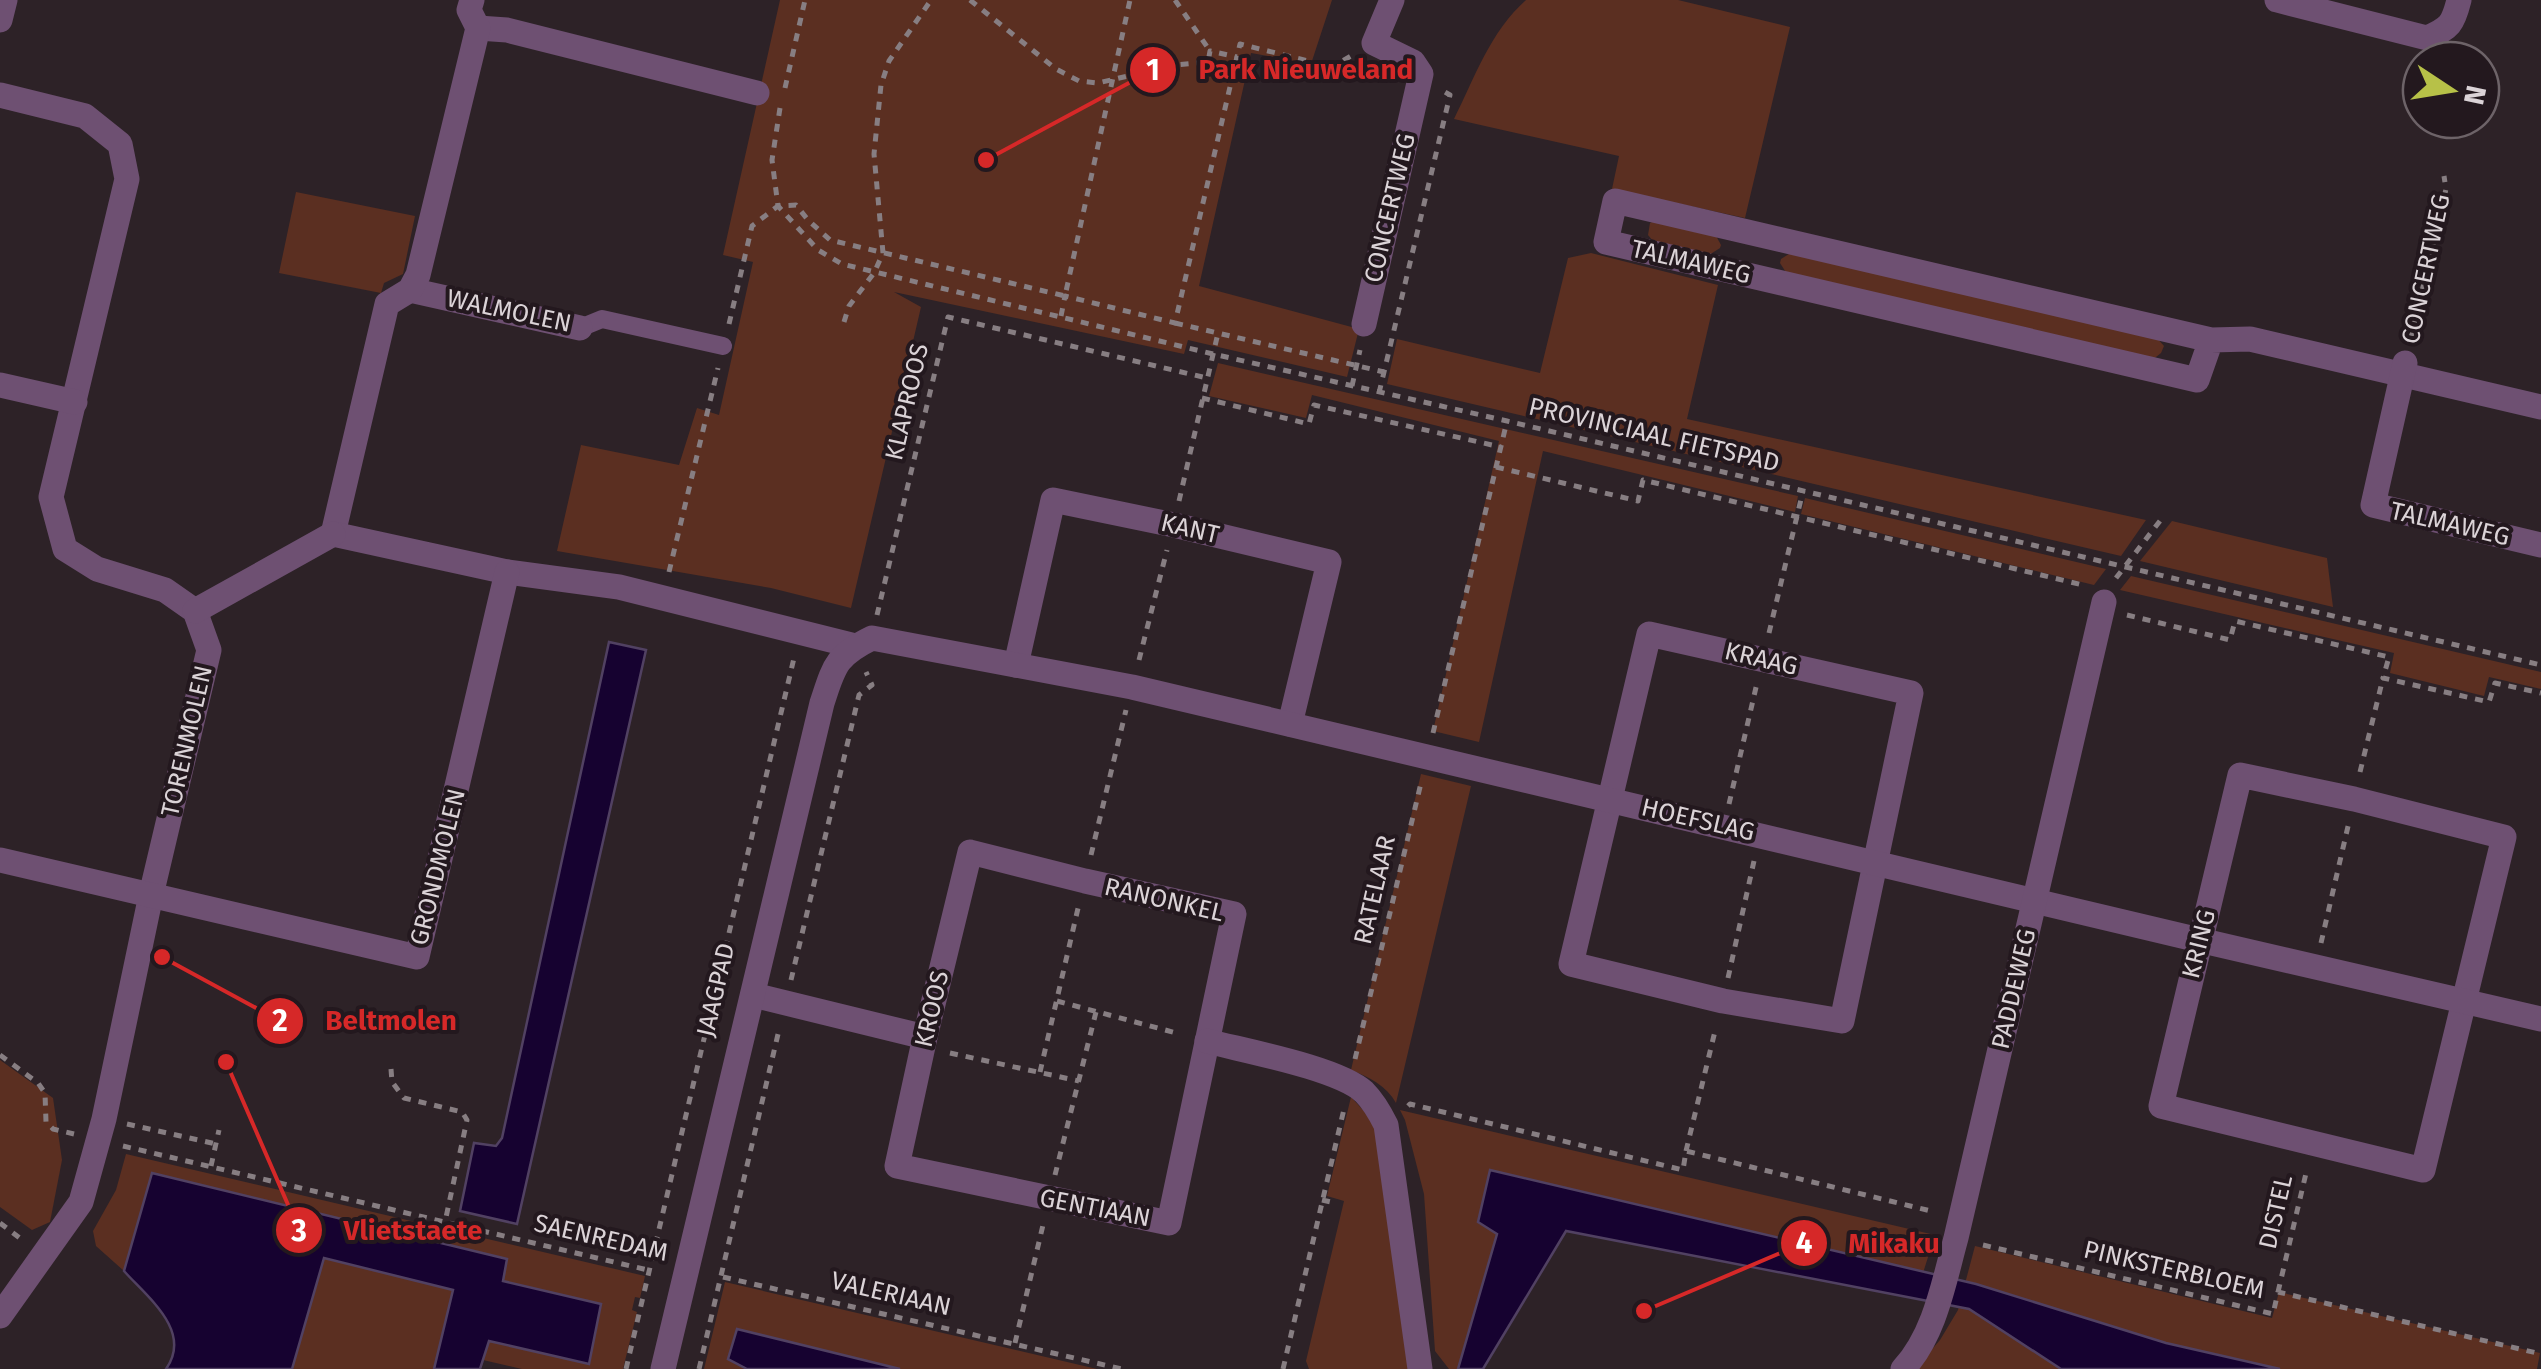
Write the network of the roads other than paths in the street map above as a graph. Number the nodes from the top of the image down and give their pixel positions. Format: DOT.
graph roads {
  1 [pos="5,0"];
  2 [pos="472,0"];
  3 [pos="1392,0"];
  4 [pos="2276,0"];
  5 [pos="2459,0"];
  6 [pos="0,20"];
  7 [pos="478,28"];
  8 [pos="758,93"];
  9 [pos="0,95"];
  10 [pos="410,290"];
  11 [pos="1364,324"];
  12 [pos="580,328"];
  13 [pos="2211,340"];
  14 [pos="723,346"];
  15 [pos="2404,369"];
  16 [pos="0,385"];
  17 [pos="75,402"];
  18 [pos="2541,408"];
  19 [pos="333,534"];
  20 [pos="2541,545"];
  21 [pos="507,572"];
  22 [pos="2105,598"];
  23 [pos="194,611"];
  24 [pos="863,642"];
  25 [pos="1016,665"];
  26 [pos="1290,724"];
  27 [pos="1608,799"];
  28 [pos="970,852"];
  29 [pos="0,860"];
  30 [pos="1876,862"];
  31 [pos="151,896"];
  32 [pos="2035,900"];
  33 [pos="2199,940"];
  34 [pos="753,995"];
  35 [pos="2465,1000"];
  36 [pos="2541,1019"];
  37 [pos="925,1037"];
  38 [pos="1208,1040"];
  39 [pos="897,1166"];
  40 [pos="0,1316"];
  41 [pos="664,1369"];
  42 [pos="1420,1369"];
  43 [pos="1903,1369"];
  1 -- 6 [label="street"];
  2 -- 7 [label="street, WALMOLEN"];
  3 -- 11 [label="street, CONCERTWEG"];
  4 -- 5 [label="street"];
  7 -- 8 [label="street"];
  7 -- 10 [label="street, WALMOLEN"];
  9 -- 17 [label="street"];
  10 -- 12 [label="street, WALMOLEN"];
  10 -- 19 [label="street, WALMOLEN"];
  12 -- 14 [label="street, WALMOLEN"];
  13 -- 13 [label="street, TALMAWEG"];
  13 -- 15 [label="street, TALMAWEG"];
  15 -- 18 [label="street, TALMAWEG"];
  15 -- 20 [label="street, TALMAWEG"];
  16 -- 17 [label="street"];
  17 -- 23 [label="street"];
  19 -- 21 [label="street"];
  19 -- 23 [label="street"];
  21 -- 24 [label="street"];
  21 -- 31 [label="street, GRONDMOLEN"];
  22 -- 32 [label="street, PADDEWEG"];
  23 -- 31 [label="street, TORENMOLEN"];
  24 -- 25 [label="street, HOEFSLAG"];
  24 -- 34 [label="street, JAAGPAD"];
  25 -- 26 [label="street, HOEFSLAG"];
  25 -- 26 [label="street, KANT"];
  26 -- 27 [label="street, HOEFSLAG"];
  27 -- 30 [label="street, HOEFSLAG"];
  27 -- 30 [label="street, KRAAG"];
  27 -- 30 [label="street, KRAAG"];
  28 -- 37 [label="street, KROOS"];
  28 -- 38 [label="street, RANONKEL"];
  29 -- 31 [label="street"];
  30 -- 32 [label="street, HOEFSLAG"];
  31 -- 40 [label="street, TORENMOLEN"];
  32 -- 33 [label="street, HOEFSLAG"];
  32 -- 43 [label="street, PADDEWEG"];
  33 -- 35 [label="street, HOEFSLAG"];
  33 -- 35 [label="street, KRING"];
  33 -- 35 [label="street, KRING"];
  34 -- 37 [label="street"];
  34 -- 41 [label="street, JAAGPAD"];
  35 -- 36 [label="street, HOEFSLAG"];
  37 -- 39 [label="street, KROOS"];
  38 -- 39 [label="street, GENTIAAN"];
  38 -- 42 [label="street"];
}
